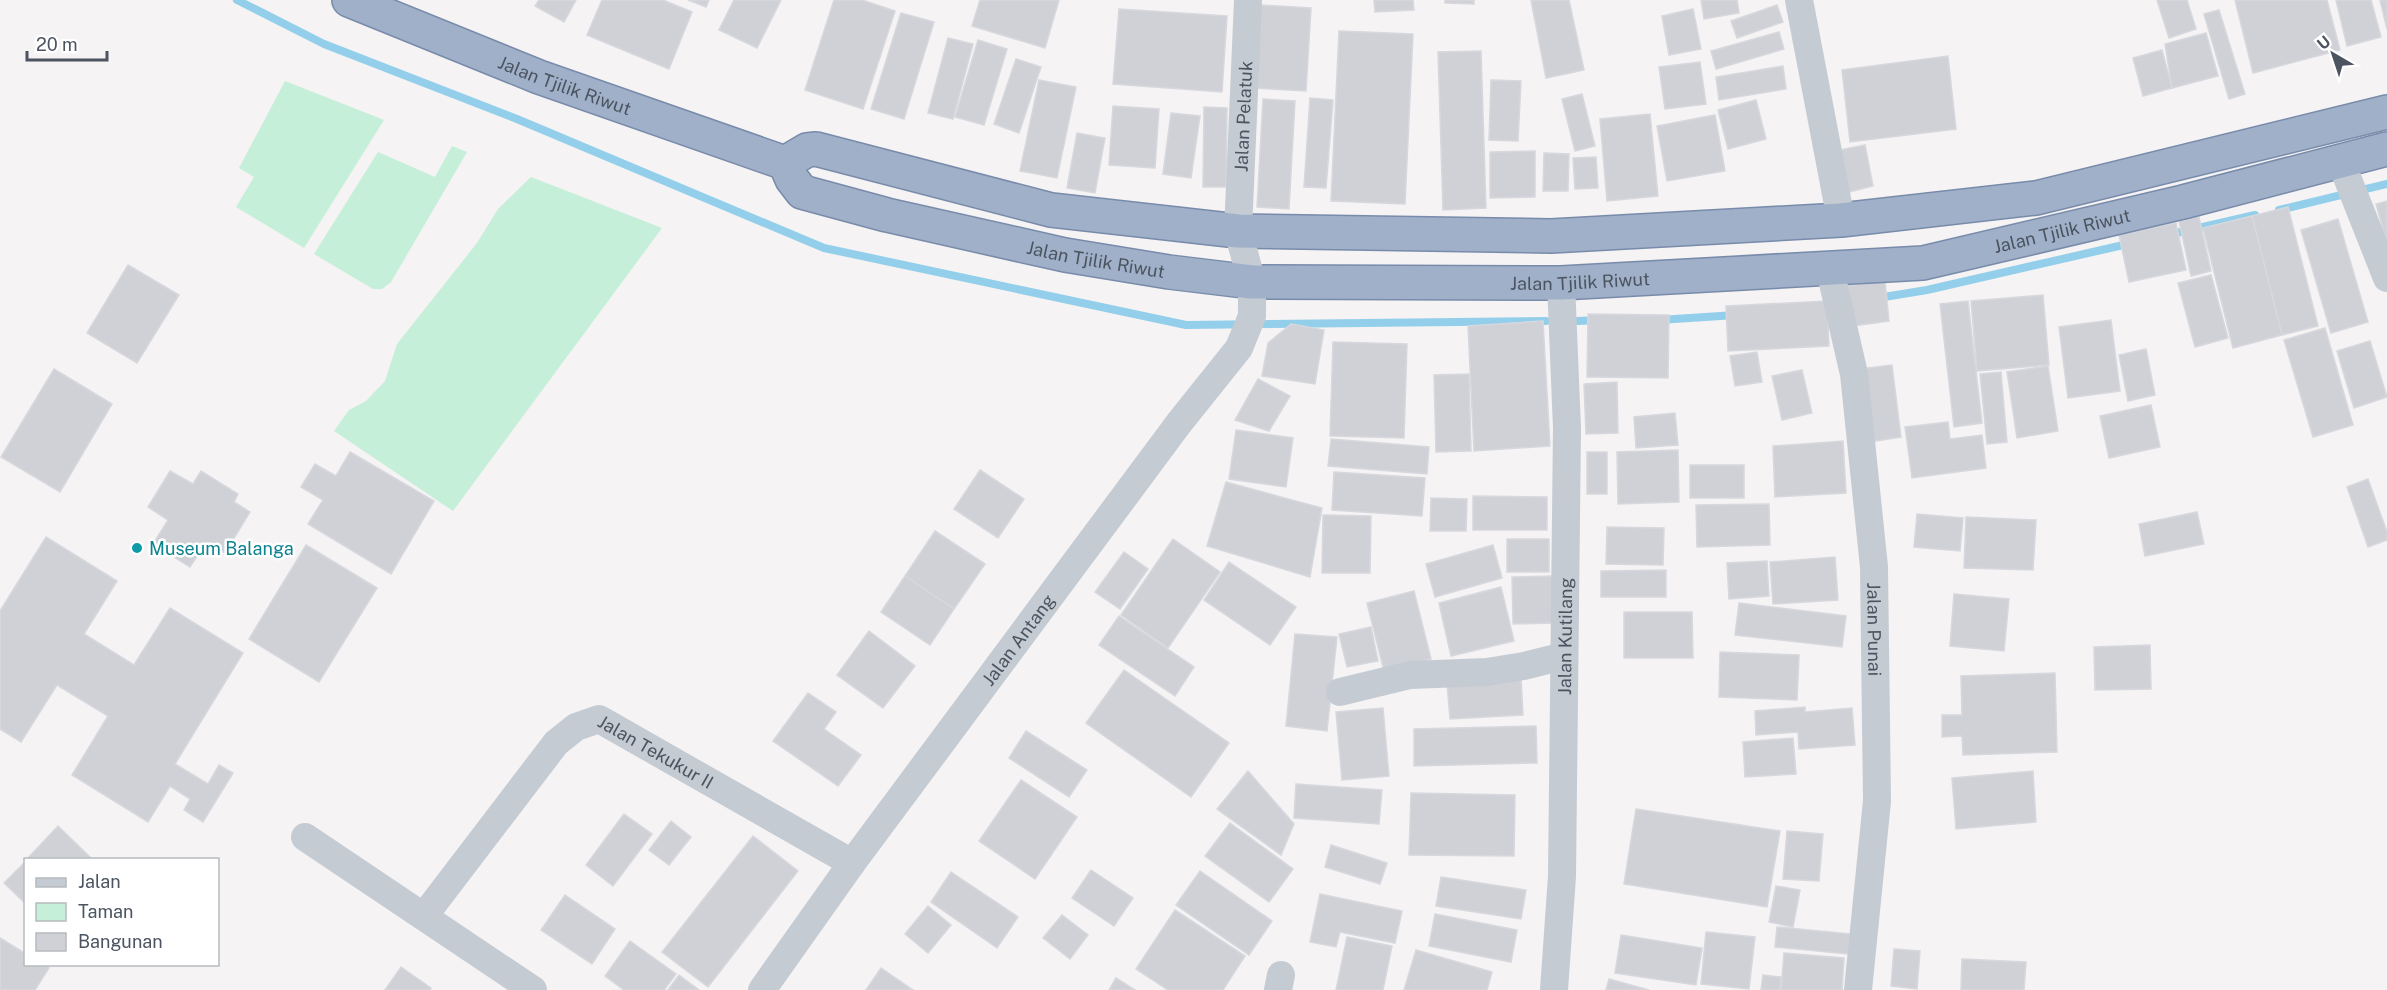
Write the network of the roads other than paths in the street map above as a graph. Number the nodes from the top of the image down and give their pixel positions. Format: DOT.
graph roads {
  1 [pos="350,0"];
  2 [pos="1248,0"];
  3 [pos="1799,0"];
  4 [pos="2387,112"];
  5 [pos="2387,149"];
  6 [pos="2341,162"];
  7 [pos="785,163"];
  8 [pos="1841,220"];
  9 [pos="1238,231"];
  10 [pos="1830,270"];
  11 [pos="2387,278"];
  12 [pos="1252,282"];
  13 [pos="1561,283"];
  14 [pos="1564,656"];
  15 [pos="1340,692"];
  16 [pos="305,837"];
  17 [pos="852,863"];
  18 [pos="424,916"];
  19 [pos="532,990"];
  20 [pos="762,990"];
  21 [pos="1554,990"];
  22 [pos="1858,990"];
  1 -- 7 [label="highway, Jalan Tjilik Riwut"];
  2 -- 9 [label="street, Jalan Pelatuk"];
  3 -- 8 [label="street"];
  4 -- 8 [label="highway"];
  5 -- 6 [label="highway, Jalan Tjilik Riwut"];
  6 -- 10 [label="highway, Jalan Tjilik Riwut"];
  6 -- 11 [label="street"];
  7 -- 9 [label="highway"];
  7 -- 12 [label="highway, Jalan Tjilik Riwut"];
  8 -- 9 [label="highway"];
  9 -- 12 [label="street, Jalan Pelatuk"];
  10 -- 13 [label="highway, Jalan Tjilik Riwut"];
  10 -- 22 [label="street, Jalan Punai"];
  12 -- 13 [label="highway, Jalan Tjilik Riwut"];
  12 -- 17 [label="street, Jalan Antang"];
  13 -- 14 [label="street, Jalan Kutilang"];
  14 -- 15 [label="street"];
  14 -- 21 [label="street, Jalan Kutilang"];
  16 -- 18 [label="street"];
  17 -- 18 [label="street, Jalan Tekukur II"];
  17 -- 20 [label="street, Jalan Antang"];
  18 -- 19 [label="street"];
}
